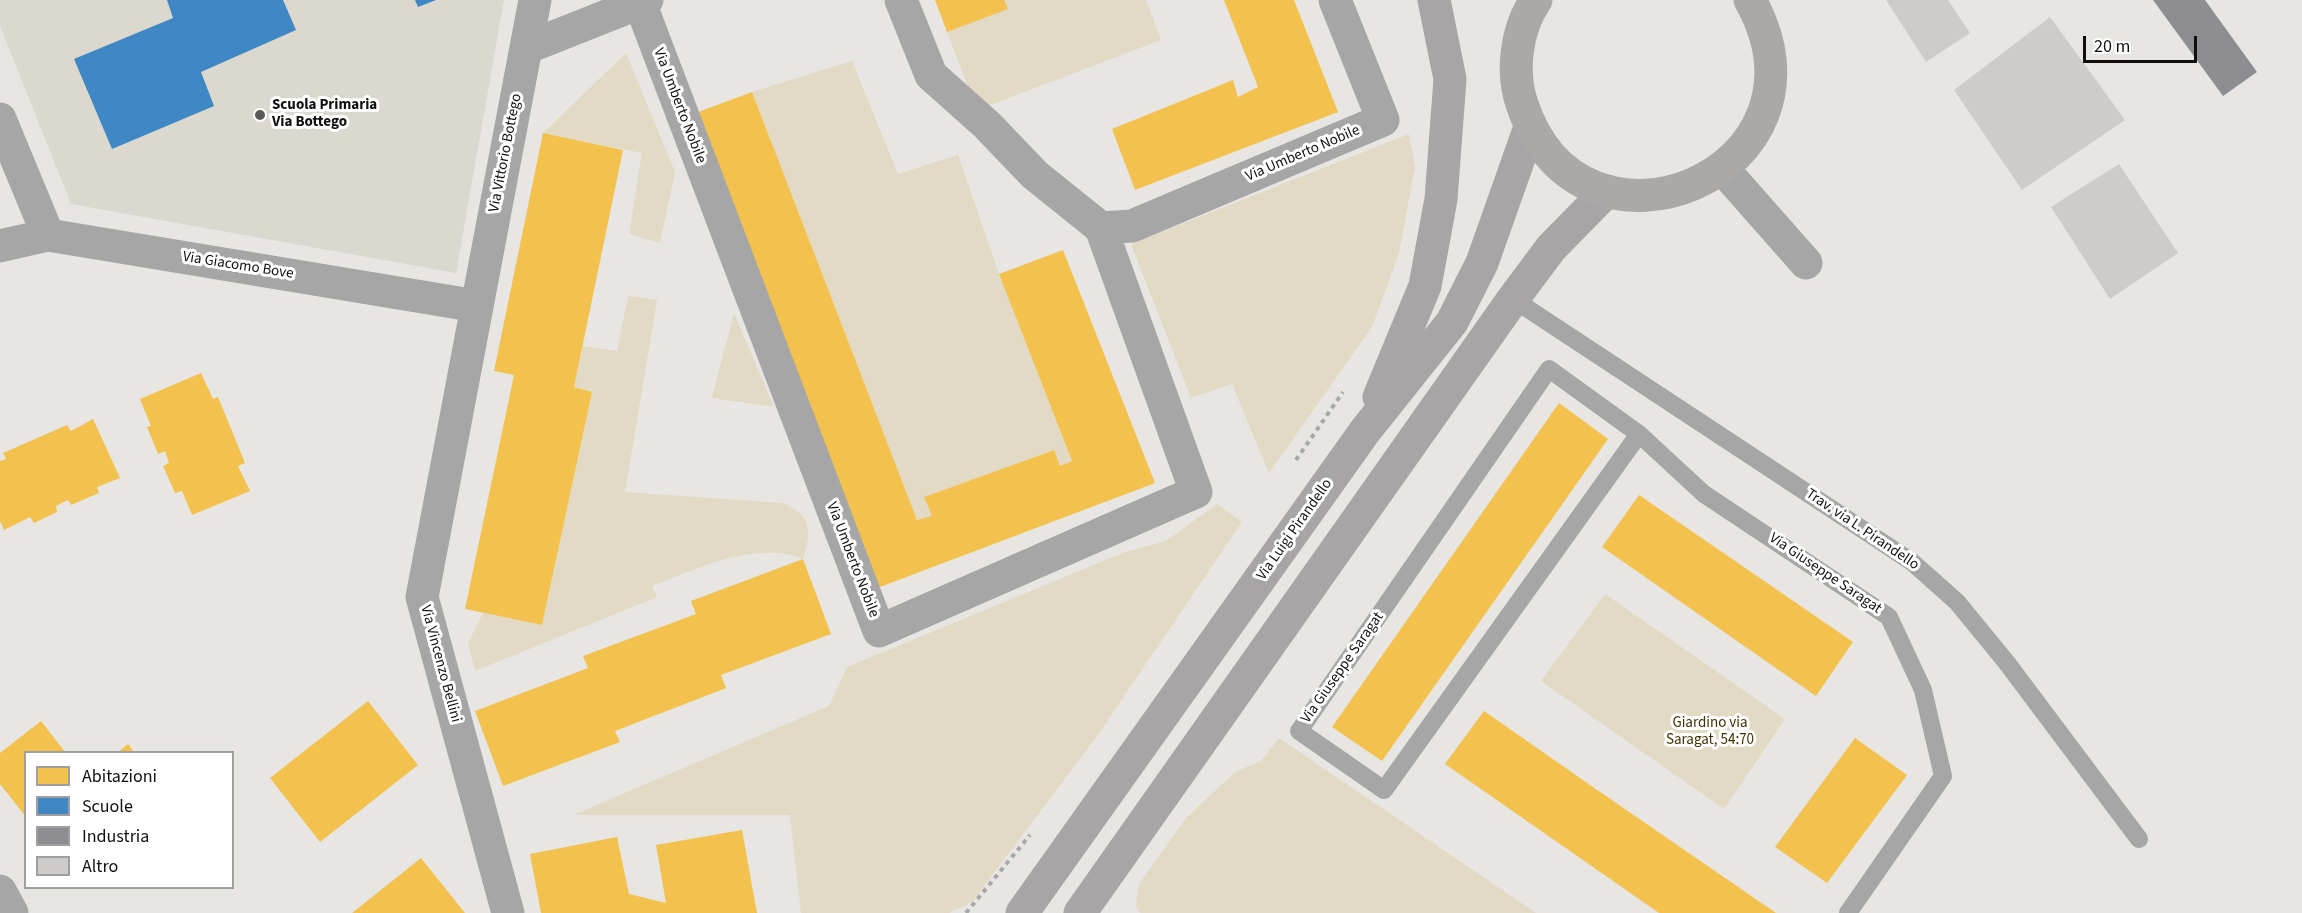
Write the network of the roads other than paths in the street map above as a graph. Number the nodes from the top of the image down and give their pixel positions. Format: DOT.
graph roads {
  1 [pos="535,0"];
  2 [pos="901,0"];
  3 [pos="1335,0"];
  4 [pos="1434,0"];
  5 [pos="1750,0"];
  6 [pos="1775,0"];
  7 [pos="644,2"];
  8 [pos="1531,2"];
  9 [pos="526,48"];
  10 [pos="1770,56"];
  11 [pos="0,118"];
  12 [pos="1530,127"];
  13 [pos="1723,169"];
  14 [pos="1607,191"];
  15 [pos="1101,228"];
  16 [pos="48,235"];
  17 [pos="0,246"];
  18 [pos="1806,263"];
  19 [pos="1513,299"];
  20 [pos="477,306"];
  21 [pos="1365,431"];
  22 [pos="1639,434"];
  23 [pos="2139,839"];
  24 [pos="0,891"];
  25 [pos="1082,912"];
  26 [pos="12,913"];
  27 [pos="508,913"];
  28 [pos="1022,913"];
  29 [pos="1848,913"];
  1 -- 9 [label="street, Via Vittorio Bottego"];
  2 -- 15 [label="street"];
  3 -- 15 [label="street, Via Umberto Nobile"];
  4 -- 21 [label="main road"];
  5 -- 10 [label="main road"];
  6 -- 10 [label="main road"];
  7 -- 9 [label="street, Via Umberto Nobile"];
  7 -- 15 [label="street, Via Umberto Nobile"];
  8 -- 12 [label="main road"];
  9 -- 20 [label="street, Via Vittorio Bottego"];
  10 -- 13 [label="main road"];
  11 -- 16 [label="street"];
  12 -- 14 [label="main road"];
  12 -- 21 [label="main road, Via Luigi Pirandello"];
  13 -- 14 [label="main road"];
  13 -- 18 [label="street"];
  14 -- 19 [label="main road"];
  16 -- 17 [label="street, Via Giacomo Bove"];
  16 -- 20 [label="street, Via Giacomo Bove"];
  19 -- 23 [label="lane, Trav. via L. Pirandello"];
  19 -- 25 [label="main road"];
  20 -- 27 [label="street, Via Vincenzo Bellini"];
  21 -- 28 [label="main road, Via Luigi Pirandello"];
  22 -- 22 [label="lane, Via Giuseppe Saragat"];
  22 -- 29 [label="lane, Via Giuseppe Saragat"];
  24 -- 26 [label="street"];
}
